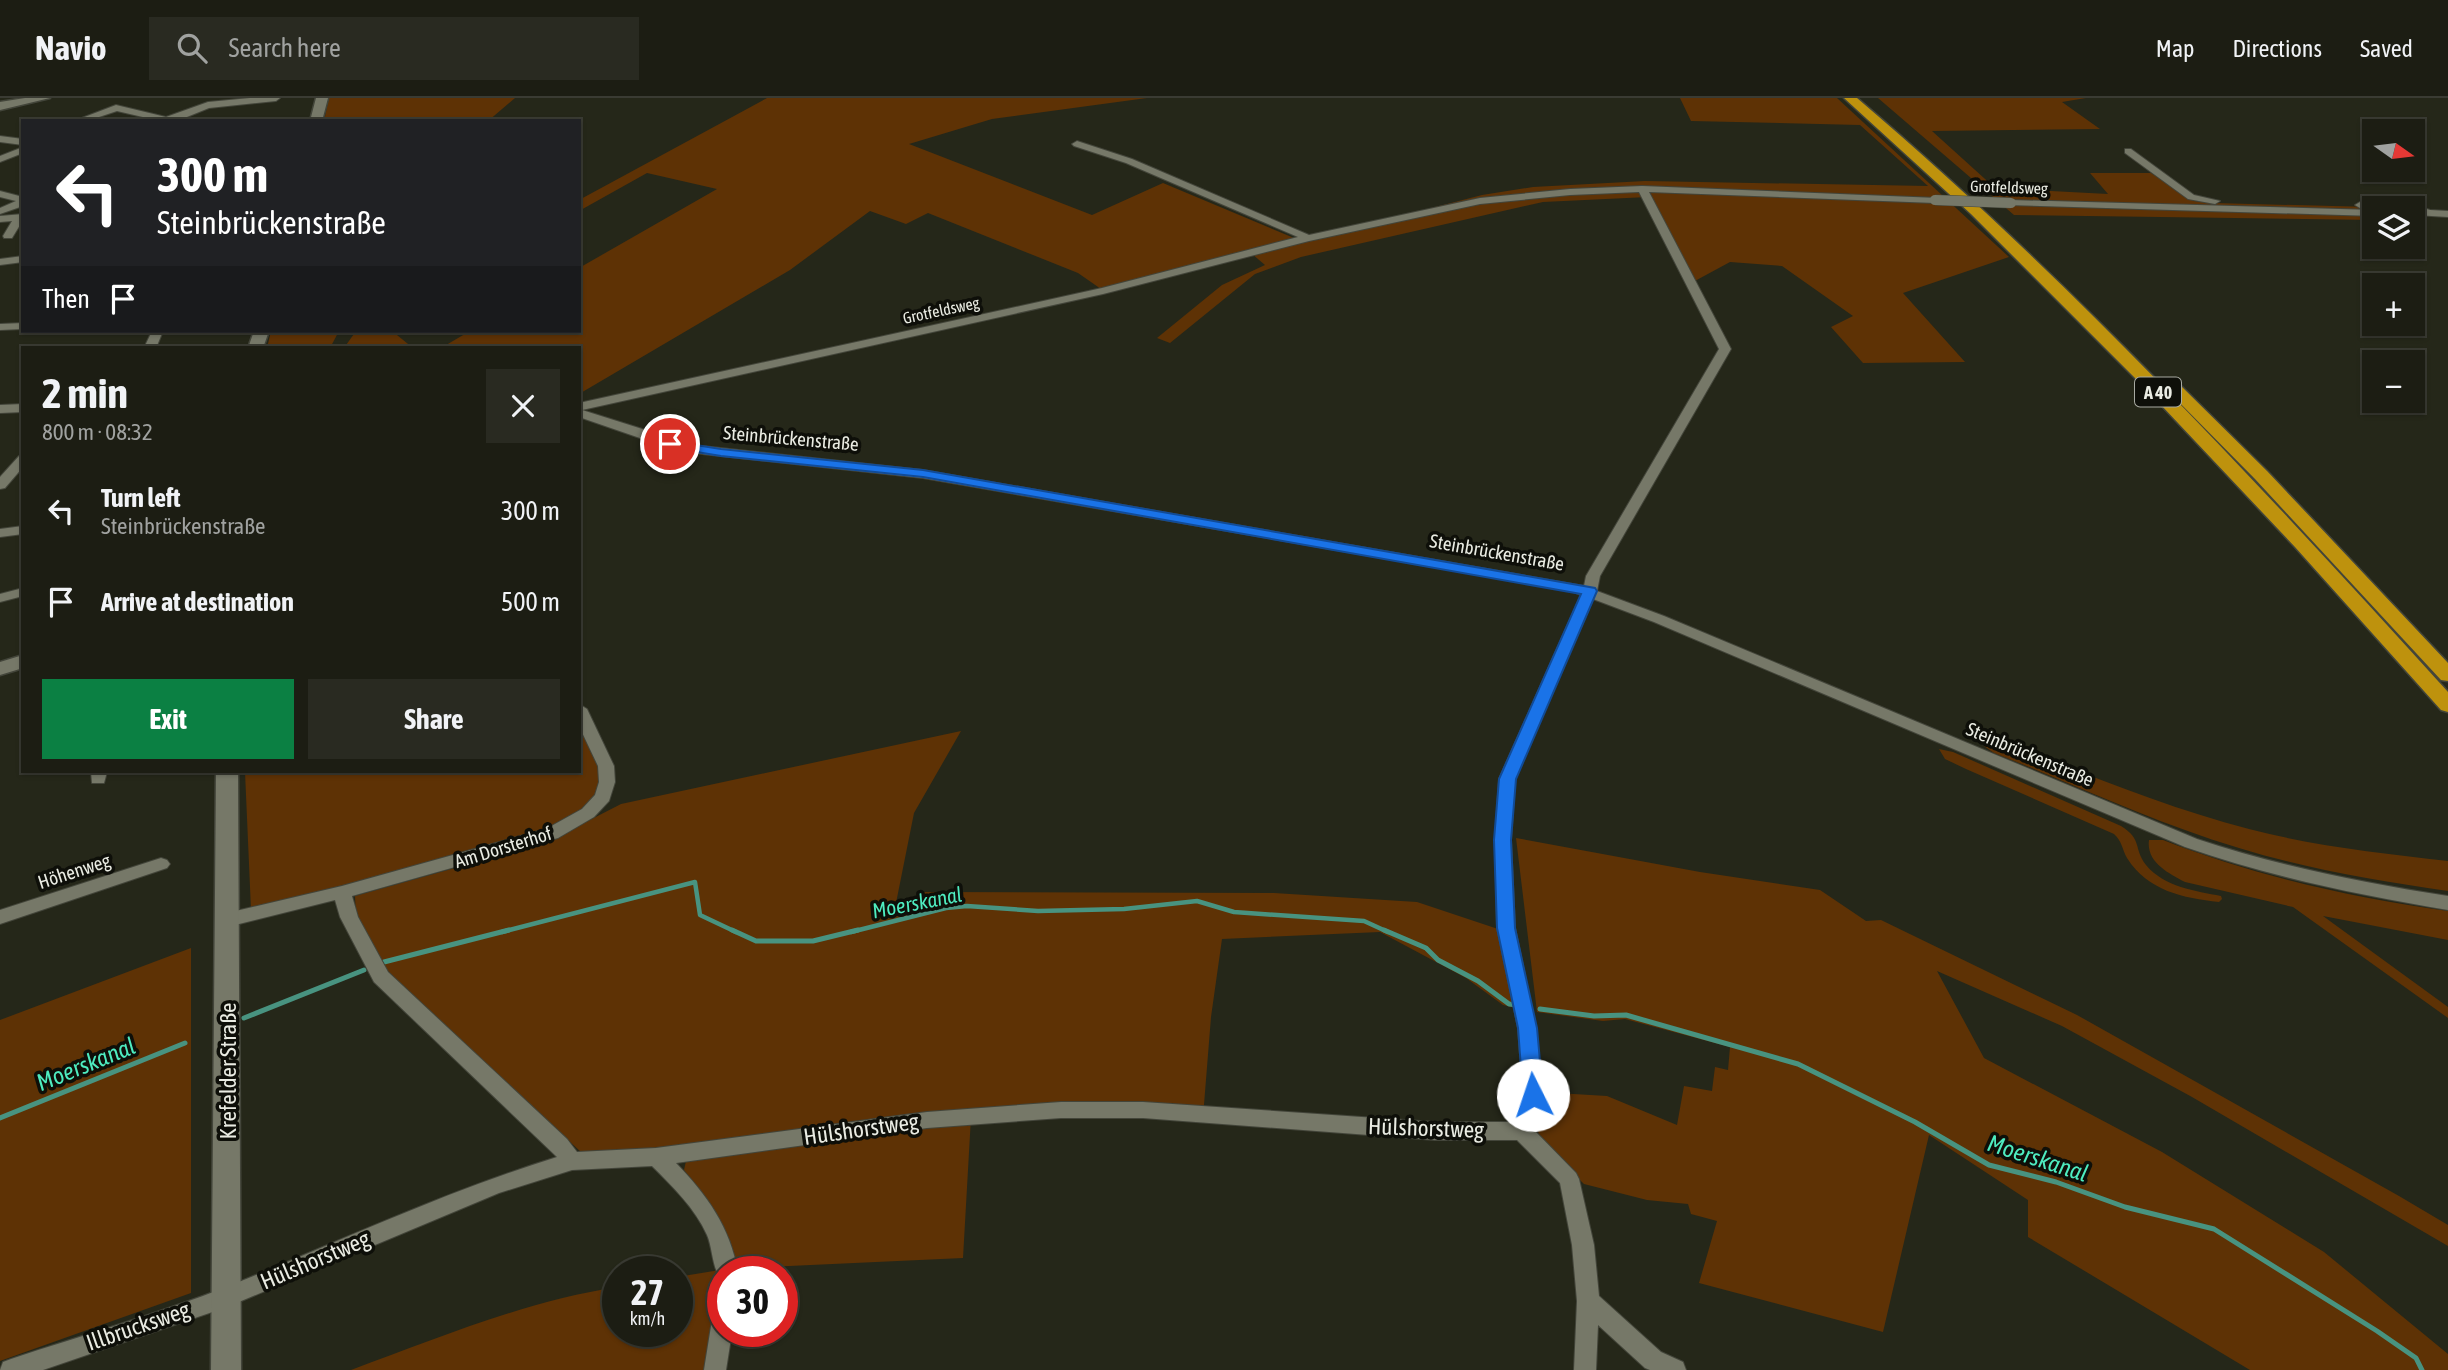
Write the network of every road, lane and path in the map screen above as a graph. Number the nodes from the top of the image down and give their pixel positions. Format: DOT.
graph roads {
  1 [pos="44,98"];
  2 [pos="276,98"];
  3 [pos="322,98"];
  4 [pos="1850,98"];
  5 [pos="1865,98"];
  6 [pos="223,101"];
  7 [pos="209,102"];
  8 [pos="0,106"];
  9 [pos="84,119"];
  10 [pos="166,119"];
  11 [pos="172,119"];
  12 [pos="317,119"];
  13 [pos="0,139"];
  14 [pos="21,143"];
  15 [pos="1077,144"];
  16 [pos="21,151"];
  17 [pos="2127,151"];
  18 [pos="0,159"];
  19 [pos="1642,189"];
  20 [pos="0,194"];
  21 [pos="21,200"];
  22 [pos="21,202"];
  23 [pos="0,211"];
  24 [pos="2362,213"];
  25 [pos="2425,214"];
  26 [pos="2428,214"];
  27 [pos="2448,214"];
  28 [pos="21,217"];
  29 [pos="0,219"];
  30 [pos="8,236"];
  31 [pos="1308,238"];
  32 [pos="21,259"];
  33 [pos="0,262"];
  34 [pos="21,326"];
  35 [pos="0,327"];
  36 [pos="581,407"];
  37 [pos="21,408"];
  38 [pos="0,409"];
  39 [pos="581,414"];
  40 [pos="21,464"];
  41 [pos="0,485"];
  42 [pos="21,530"];
  43 [pos="0,533"];
  44 [pos="1590,591"];
  45 [pos="21,593"];
  46 [pos="0,598"];
  47 [pos="21,662"];
  48 [pos="0,669"];
  49 [pos="2448,676"];
  50 [pos="2448,705"];
  51 [pos="581,713"];
  52 [pos="227,773"];
  53 [pos="162,864"];
  54 [pos="342,892"];
  55 [pos="2448,903"];
  56 [pos="0,917"];
  57 [pos="227,920"];
  58 [pos="1522,1131"];
  59 [pos="656,1157"];
  60 [pos="572,1161"];
  61 [pos="724,1256"];
  62 [pos="227,1297"];
  63 [pos="1588,1301"];
  64 [pos="719,1347"];
  65 [pos="11,1370"];
  66 [pos="226,1370"];
  67 [pos="715,1370"];
  68 [pos="1585,1370"];
  69 [pos="1675,1370"];
  1 -- 8 [label="main road"];
  2 -- 6 [label="street"];
  3 -- 12 [label="main road"];
  4 -- 50 [label="highway, A 40"];
  5 -- 49 [label="highway, A 40"];
  6 -- 7 [label="street"];
  7 -- 11 [label="street"];
  9 -- 10 [label="street"];
  13 -- 14 [label="street"];
  15 -- 31 [label="street"];
  16 -- 18 [label="street"];
  17 -- 26 [label="street"];
  19 -- 24 [label="street, Grotfeldsweg, bridge"];
  19 -- 31 [label="street, Grotfeldsweg"];
  19 -- 44 [label="street"];
  20 -- 21 [label="street"];
  22 -- 23 [label="street"];
  25 -- 26 [label="street"];
  26 -- 27 [label="street"];
  28 -- 29 [label="street"];
  28 -- 30 [label="street"];
  31 -- 36 [label="street, Grotfeldsweg"];
  32 -- 33 [label="street"];
  34 -- 35 [label="street"];
  37 -- 38 [label="street"];
  39 -- 44 [label="street, Steinbrückenstraße"];
  40 -- 41 [label="street"];
  42 -- 43 [label="street"];
  44 -- 55 [label="street, Steinbrückenstraße"];
  44 -- 58 [label="street"];
  45 -- 46 [label="street"];
  47 -- 48 [label="main road"];
  51 -- 54 [label="street, Am Dorsterhof"];
  52 -- 57 [label="main road, Krefelder Straße"];
  53 -- 56 [label="street, Höhenweg"];
  54 -- 57 [label="street, Am Dorsterhof"];
  54 -- 60 [label="street"];
  57 -- 62 [label="main road, Krefelder Straße"];
  58 -- 59 [label="street, Hülshorstweg"];
  58 -- 63 [label="street"];
  59 -- 60 [label="street, Hülshorstweg"];
  59 -- 61 [label="street"];
  60 -- 62 [label="street, Hülshorstweg"];
  62 -- 65 [label="street, Illbrucksweg"];
  62 -- 66 [label="main road, Krefelder Straße"];
  63 -- 68 [label="street"];
  63 -- 69 [label="street"];
  64 -- 67 [label="street"];
}
